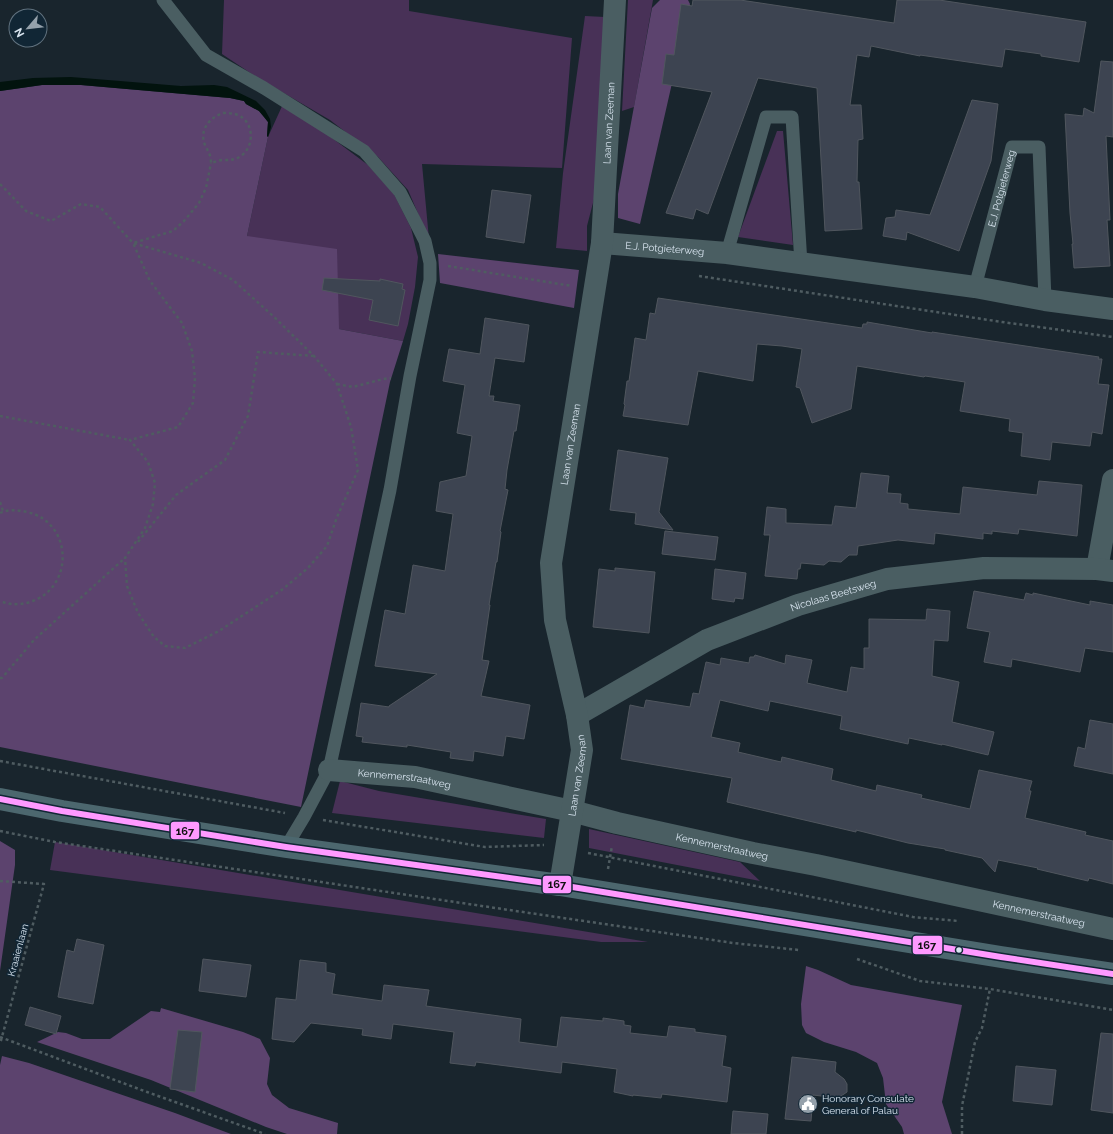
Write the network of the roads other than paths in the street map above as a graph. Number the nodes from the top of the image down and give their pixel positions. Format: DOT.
graph roads {
  1 [pos="163,0"];
  2 [pos="615,0"];
  3 [pos="602,243"];
  4 [pos="727,253"];
  5 [pos="801,264"];
  6 [pos="975,287"];
  7 [pos="1045,300"];
  8 [pos="1113,309"];
  9 [pos="1113,480"];
  10 [pos="1105,570"];
  11 [pos="577,714"];
  12 [pos="329,770"];
  13 [pos="0,799"];
  14 [pos="572,811"];
  15 [pos="286,846"];
  16 [pos="560,885"];
  17 [pos="1113,929"];
  18 [pos="1113,974"];
  1 -- 12 [label="lane"];
  2 -- 3 [label="street, Laan van Zeeman"];
  3 -- 4 [label="street, E.J. Potgieterweg"];
  3 -- 11 [label="street, Laan van Zeeman"];
  4 -- 5 [label="street, E.J. Potgieterweg"];
  4 -- 5 [label="lane"];
  5 -- 6 [label="street, E.J. Potgieterweg"];
  6 -- 7 [label="street, E.J. Potgieterweg"];
  6 -- 7 [label="lane, E.J. Potgieterweg"];
  7 -- 8 [label="street, E.J. Potgieterweg"];
  9 -- 10 [label="street"];
  10 -- 11 [label="street, Nicolaas Beetsweg"];
  11 -- 14 [label="street, Laan van Zeeman"];
  12 -- 14 [label="street, Kennemerstraatweg"];
  12 -- 15 [label="lane"];
  13 -- 15 [label="main road"];
  14 -- 16 [label="street, Laan van Zeeman"];
  14 -- 17 [label="street, Kennemerstraatweg"];
  15 -- 16 [label="main road"];
  16 -- 18 [label="main road"];
}
